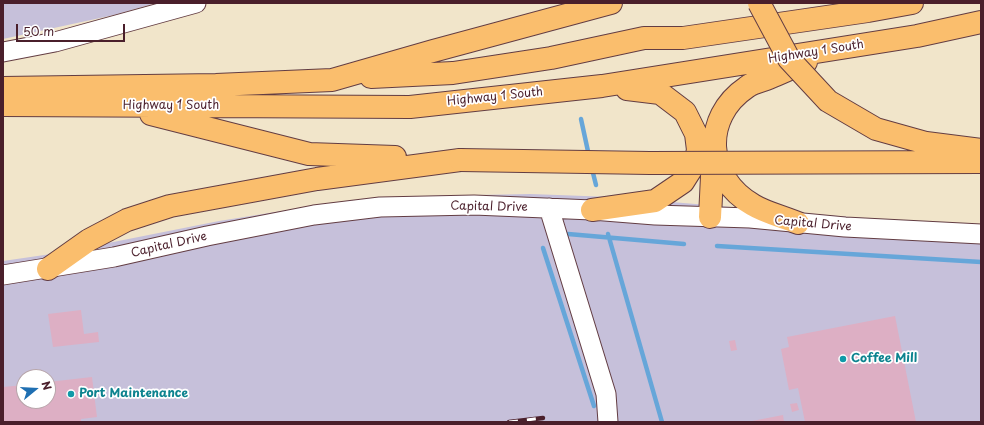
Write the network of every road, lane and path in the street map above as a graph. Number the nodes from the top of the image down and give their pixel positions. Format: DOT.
graph roads {
  1 [pos="196,3"];
  2 [pos="611,3"];
  3 [pos="759,3"];
  4 [pos="888,3"];
  5 [pos="912,3"];
  6 [pos="160,8"];
  7 [pos="868,11"];
  8 [pos="981,22"];
  9 [pos="981,26"];
  10 [pos="917,36"];
  11 [pos="836,49"];
  12 [pos="3,52"];
  13 [pos="332,80"];
  14 [pos="602,86"];
  15 [pos="9,97"];
  16 [pos="116,106"];
  17 [pos="706,146"];
  18 [pos="981,150"];
  19 [pos="460,160"];
  20 [pos="981,162"];
  21 [pos="549,208"];
  22 [pos="592,210"];
  23 [pos="703,217"];
  24 [pos="798,223"];
  25 [pos="981,234"];
  26 [pos="48,269"];
  27 [pos="3,275"];
  28 [pos="608,422"];
  1 -- 6 [label="street"];
  2 -- 13 [label="highway"];
  3 -- 18 [label="highway, bridge"];
  4 -- 7 [label="highway"];
  5 -- 7 [label="highway"];
  6 -- 12 [label="street"];
  7 -- 13 [label="highway"];
  8 -- 10 [label="highway, Highway 1 South"];
  9 -- 10 [label="highway"];
  10 -- 11 [label="highway, Highway 1 South"];
  11 -- 14 [label="highway, Highway 1 South"];
  11 -- 17 [label="highway"];
  13 -- 15 [label="highway"];
  14 -- 16 [label="highway, Highway 1 South"];
  14 -- 17 [label="highway"];
  15 -- 16 [label="highway, Highway 1 South"];
  16 -- 19 [label="highway"];
  17 -- 22 [label="highway"];
  17 -- 23 [label="highway"];
  17 -- 24 [label="highway"];
  19 -- 20 [label="highway, bridge"];
  19 -- 26 [label="highway"];
  21 -- 22 [label="street, Capital Drive"];
  21 -- 26 [label="street, Capital Drive"];
  21 -- 28 [label="street"];
  22 -- 23 [label="street, Capital Drive"];
  23 -- 24 [label="street, Capital Drive"];
  24 -- 25 [label="street, Capital Drive"];
  26 -- 27 [label="street, Capital Drive"];
}
